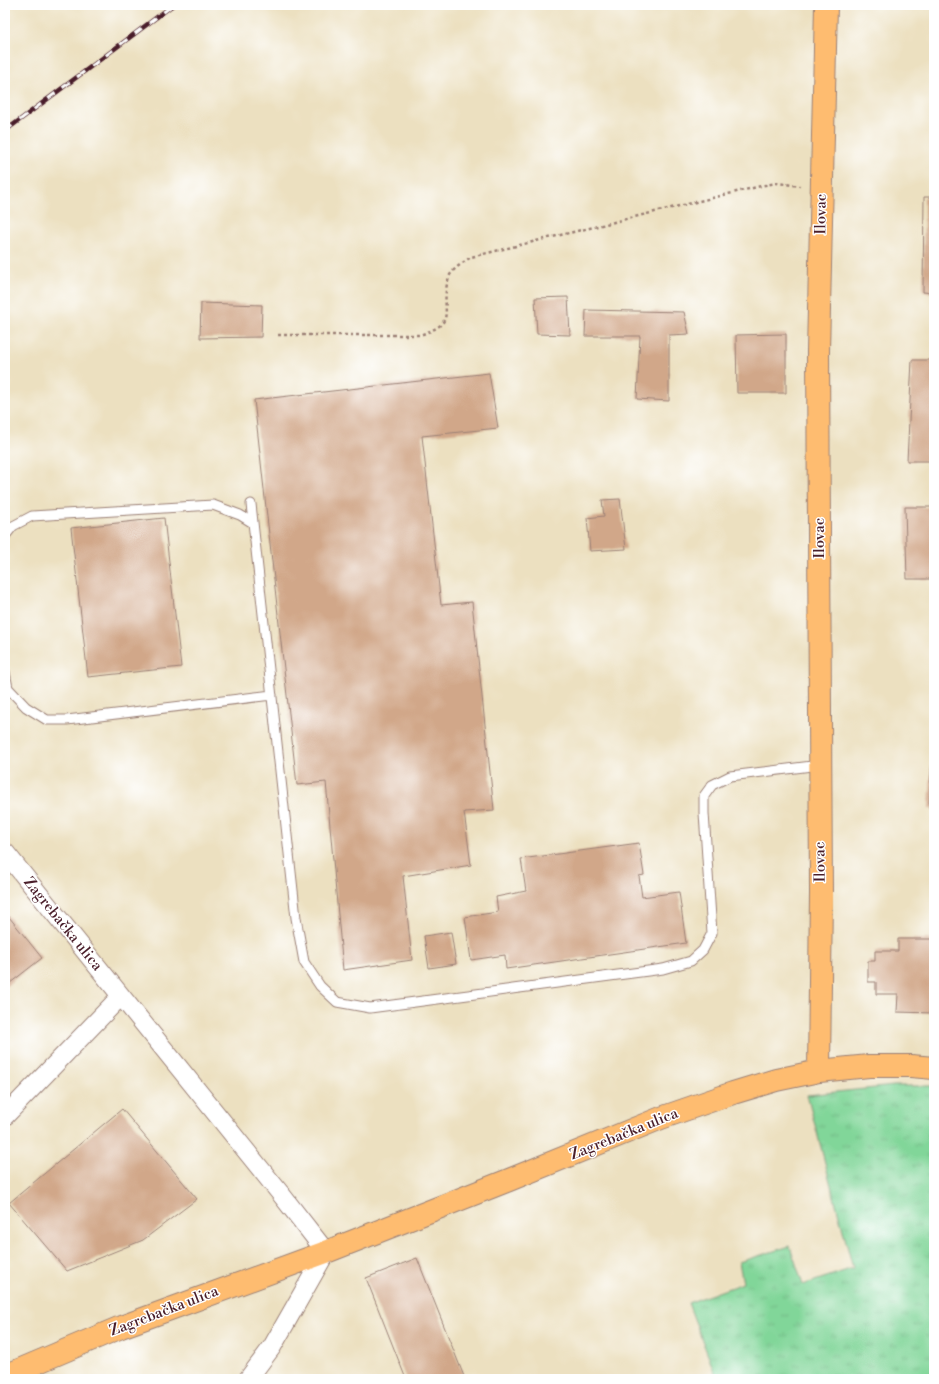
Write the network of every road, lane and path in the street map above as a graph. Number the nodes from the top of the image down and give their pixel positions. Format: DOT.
graph roads {
  1 [pos="826,5"];
  2 [pos="822,190"];
  3 [pos="278,335"];
  4 [pos="251,504"];
  5 [pos="253,523"];
  6 [pos="5,536"];
  7 [pos="5,672"];
  8 [pos="272,695"];
  9 [pos="820,765"];
  10 [pos="5,852"];
  11 [pos="121,996"];
  12 [pos="934,1068"];
  13 [pos="819,1071"];
  14 [pos="5,1116"];
  15 [pos="326,1252"];
  16 [pos="5,1376"];
  17 [pos="248,1379"];
  1 -- 2 [label="main road, Ilovac"];
  2 -- 3 [label="path"];
  2 -- 9 [label="main road, Ilovac"];
  4 -- 5 [label="lane"];
  5 -- 6 [label="lane"];
  5 -- 8 [label="lane"];
  7 -- 8 [label="lane"];
  8 -- 9 [label="lane"];
  9 -- 13 [label="main road, Ilovac"];
  10 -- 11 [label="street, Zagrebačka ulica"];
  11 -- 14 [label="street"];
  11 -- 15 [label="street, Zagrebačka ulica"];
  12 -- 13 [label="main road, Zagrebačka ulica"];
  13 -- 15 [label="main road, Zagrebačka ulica"];
  15 -- 16 [label="main road, Zagrebačka ulica"];
  15 -- 17 [label="street"];
}
